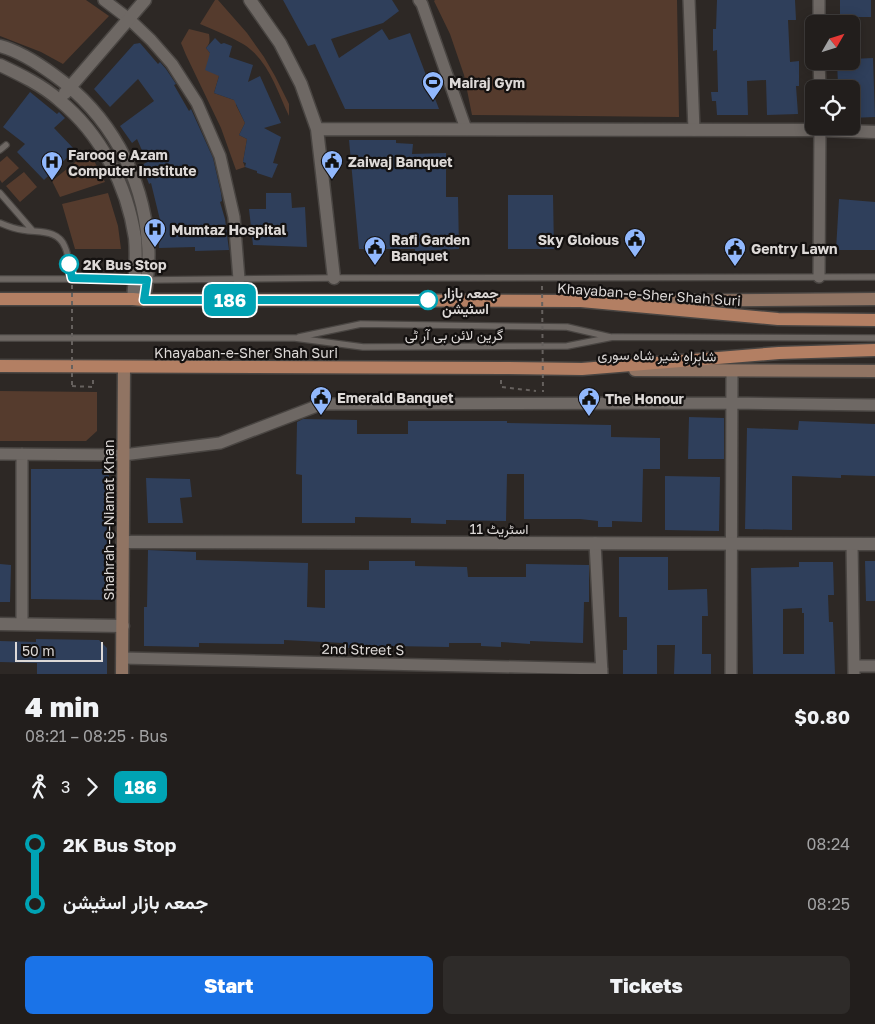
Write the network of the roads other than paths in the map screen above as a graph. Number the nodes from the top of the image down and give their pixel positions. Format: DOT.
graph roads {
  1 [pos="104,0"];
  2 [pos="145,0"];
  3 [pos="250,0"];
  4 [pos="689,0"];
  5 [pos="818,0"];
  6 [pos="422,1"];
  7 [pos="819,15"];
  8 [pos="129,19"];
  9 [pos="0,46"];
  10 [pos="0,65"];
  11 [pos="71,87"];
  12 [pos="60,100"];
  13 [pos="805,128"];
  14 [pos="317,129"];
  15 [pos="466,129"];
  16 [pos="694,130"];
  17 [pos="860,131"];
  18 [pos="875,132"];
  19 [pos="820,135"];
  20 [pos="6,146"];
  21 [pos="0,150"];
  22 [pos="0,193"];
  23 [pos="0,224"];
  24 [pos="33,231"];
  25 [pos="819,277"];
  26 [pos="875,277"];
  27 [pos="72,278"];
  28 [pos="334,278"];
  29 [pos="0,279"];
  30 [pos="239,279"];
  31 [pos="141,280"];
  32 [pos="875,299"];
  33 [pos="0,300"];
  34 [pos="138,300"];
  35 [pos="581,301"];
  36 [pos="874,320"];
  37 [pos="613,337"];
  38 [pos="0,338"];
  39 [pos="295,338"];
  40 [pos="875,338"];
  41 [pos="875,350"];
  42 [pos="0,366"];
  43 [pos="124,366"];
  44 [pos="582,369"];
  45 [pos="875,370"];
  46 [pos="732,371"];
  47 [pos="732,403"];
  48 [pos="875,405"];
  49 [pos="0,454"];
  50 [pos="22,454"];
  51 [pos="123,455"];
  52 [pos="123,542"];
  53 [pos="595,543"];
  54 [pos="732,544"];
  55 [pos="852,544"];
  56 [pos="875,544"];
  57 [pos="0,624"];
  58 [pos="22,624"];
  59 [pos="122,626"];
  60 [pos="122,658"];
  61 [pos="875,666"];
  62 [pos="854,670"];
  63 [pos="484,671"];
  64 [pos="602,672"];
  65 [pos="122,674"];
  66 [pos="731,674"];
  1 -- 8 [label="street"];
  2 -- 8 [label="street"];
  3 -- 14 [label="street"];
  4 -- 16 [label="street"];
  5 -- 7 [label="street"];
  6 -- 15 [label="street"];
  8 -- 11 [label="street"];
  8 -- 30 [label="street"];
  9 -- 11 [label="street"];
  10 -- 12 [label="street"];
  11 -- 12 [label="street"];
  11 -- 31 [label="street"];
  12 -- 31 [label="street"];
  13 -- 16 [label="street"];
  14 -- 15 [label="street"];
  14 -- 28 [label="street"];
  15 -- 16 [label="street"];
  17 -- 18 [label="street"];
  19 -- 25 [label="street"];
  20 -- 21 [label="lane"];
  22 -- 24 [label="lane"];
  23 -- 24 [label="lane"];
  24 -- 27 [label="lane"];
  25 -- 26 [label="lane"];
  25 -- 28 [label="lane"];
  27 -- 29 [label="lane"];
  27 -- 31 [label="lane"];
  28 -- 30 [label="lane"];
  30 -- 31 [label="lane"];
  31 -- 34 [label="street"];
  32 -- 35 [label="main road"];
  33 -- 34 [label="main road, Khayaban-e-Sher Shah Suri"];
  34 -- 35 [label="main road, Khayaban-e-Sher Shah Suri"];
  35 -- 36 [label="main road, Khayaban-e-Sher Shah Suri"];
  37 -- 39 [label="lane, گرین لائن بی آر ٹی"];
  37 -- 39 [label="lane, گرین لائن بی آر ٹی"];
  37 -- 40 [label="lane, گرین لائن بی آر ٹی"];
  38 -- 39 [label="lane, گرین لائن بی آر ٹی"];
  41 -- 44 [label="main road, شاہراہِ شیر شاہ سوری"];
  42 -- 43 [label="main road, Khayaban-e-Sher Shah Suri"];
  43 -- 44 [label="main road, Khayaban-e-Sher Shah Suri"];
  43 -- 51 [label="main road, Shahrah-e-Niamat Khan"];
  44 -- 46 [label="main road, شاہراہِ شیر شاہ سوری"];
  45 -- 46 [label="main road, شاہراہِ شیر شاہ سوری"];
  46 -- 47 [label="street"];
  47 -- 48 [label="street"];
  47 -- 51 [label="street"];
  47 -- 54 [label="street"];
  49 -- 50 [label="street"];
  50 -- 51 [label="street"];
  50 -- 58 [label="street"];
  51 -- 52 [label="main road, Shahrah-e-Niamat Khan"];
  52 -- 53 [label="street, اسٹریٹ 11"];
  52 -- 59 [label="main road, Shahrah-e-Niamat Khan"];
  53 -- 54 [label="street, اسٹریٹ 11"];
  53 -- 64 [label="street"];
  54 -- 55 [label="street, اسٹریٹ 11"];
  54 -- 66 [label="street"];
  55 -- 56 [label="street, اسٹریٹ 11"];
  55 -- 62 [label="street"];
  57 -- 58 [label="street"];
  58 -- 59 [label="street"];
  59 -- 60 [label="main road, Shahrah-e-Niamat Khan"];
  60 -- 63 [label="street, 2nd Street S"];
  60 -- 65 [label="main road, Shahrah-e-Niamat Khan"];
  61 -- 62 [label="street"];
  63 -- 64 [label="street, 2nd Street S"];
}
